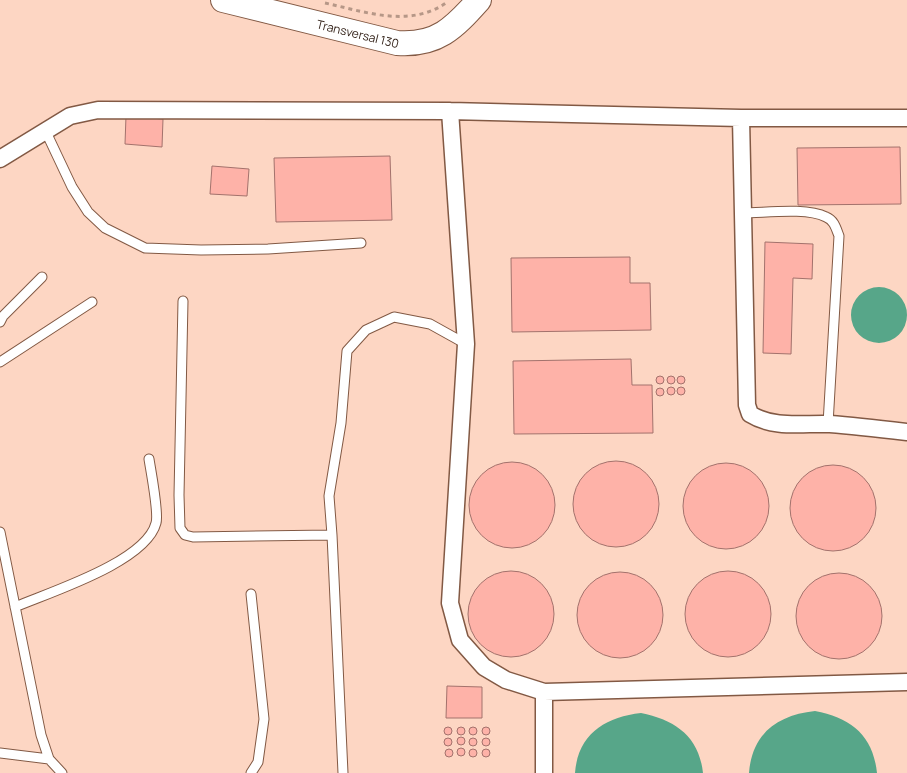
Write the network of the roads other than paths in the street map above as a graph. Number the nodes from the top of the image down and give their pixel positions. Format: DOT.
graph roads {
  1 [pos="223,0"];
  2 [pos="479,0"];
  3 [pos="456,10"];
  4 [pos="450,111"];
  5 [pos="741,118"];
  6 [pos="907,118"];
  7 [pos="46,132"];
  8 [pos="0,159"];
  9 [pos="743,213"];
  10 [pos="361,242"];
  11 [pos="42,277"];
  12 [pos="183,301"];
  13 [pos="92,302"];
  14 [pos="0,322"];
  15 [pos="466,344"];
  16 [pos="0,362"];
  17 [pos="828,424"];
  18 [pos="907,432"];
  19 [pos="149,459"];
  20 [pos="0,532"];
  21 [pos="332,535"];
  22 [pos="251,594"];
  23 [pos="15,607"];
  24 [pos="907,682"];
  25 [pos="544,692"];
  26 [pos="0,753"];
  27 [pos="49,759"];
  28 [pos="62,773"];
  29 [pos="251,773"];
  30 [pos="343,773"];
  31 [pos="544,773"];
  1 -- 3 [label="main road, Transversal 130"];
  2 -- 3 [label="main road, Transversal 130"];
  4 -- 5 [label="street"];
  4 -- 7 [label="street"];
  4 -- 15 [label="street"];
  5 -- 6 [label="street"];
  5 -- 9 [label="street"];
  7 -- 8 [label="street"];
  7 -- 10 [label="lane"];
  9 -- 17 [label="street"];
  9 -- 17 [label="lane"];
  11 -- 14 [label="lane"];
  12 -- 21 [label="lane"];
  13 -- 16 [label="lane"];
  15 -- 21 [label="lane"];
  15 -- 25 [label="street"];
  17 -- 18 [label="street"];
  19 -- 23 [label="lane"];
  20 -- 23 [label="lane"];
  21 -- 30 [label="lane"];
  22 -- 29 [label="lane"];
  23 -- 27 [label="lane"];
  24 -- 25 [label="street"];
  25 -- 31 [label="street"];
  26 -- 27 [label="lane"];
  27 -- 28 [label="lane"];
}
